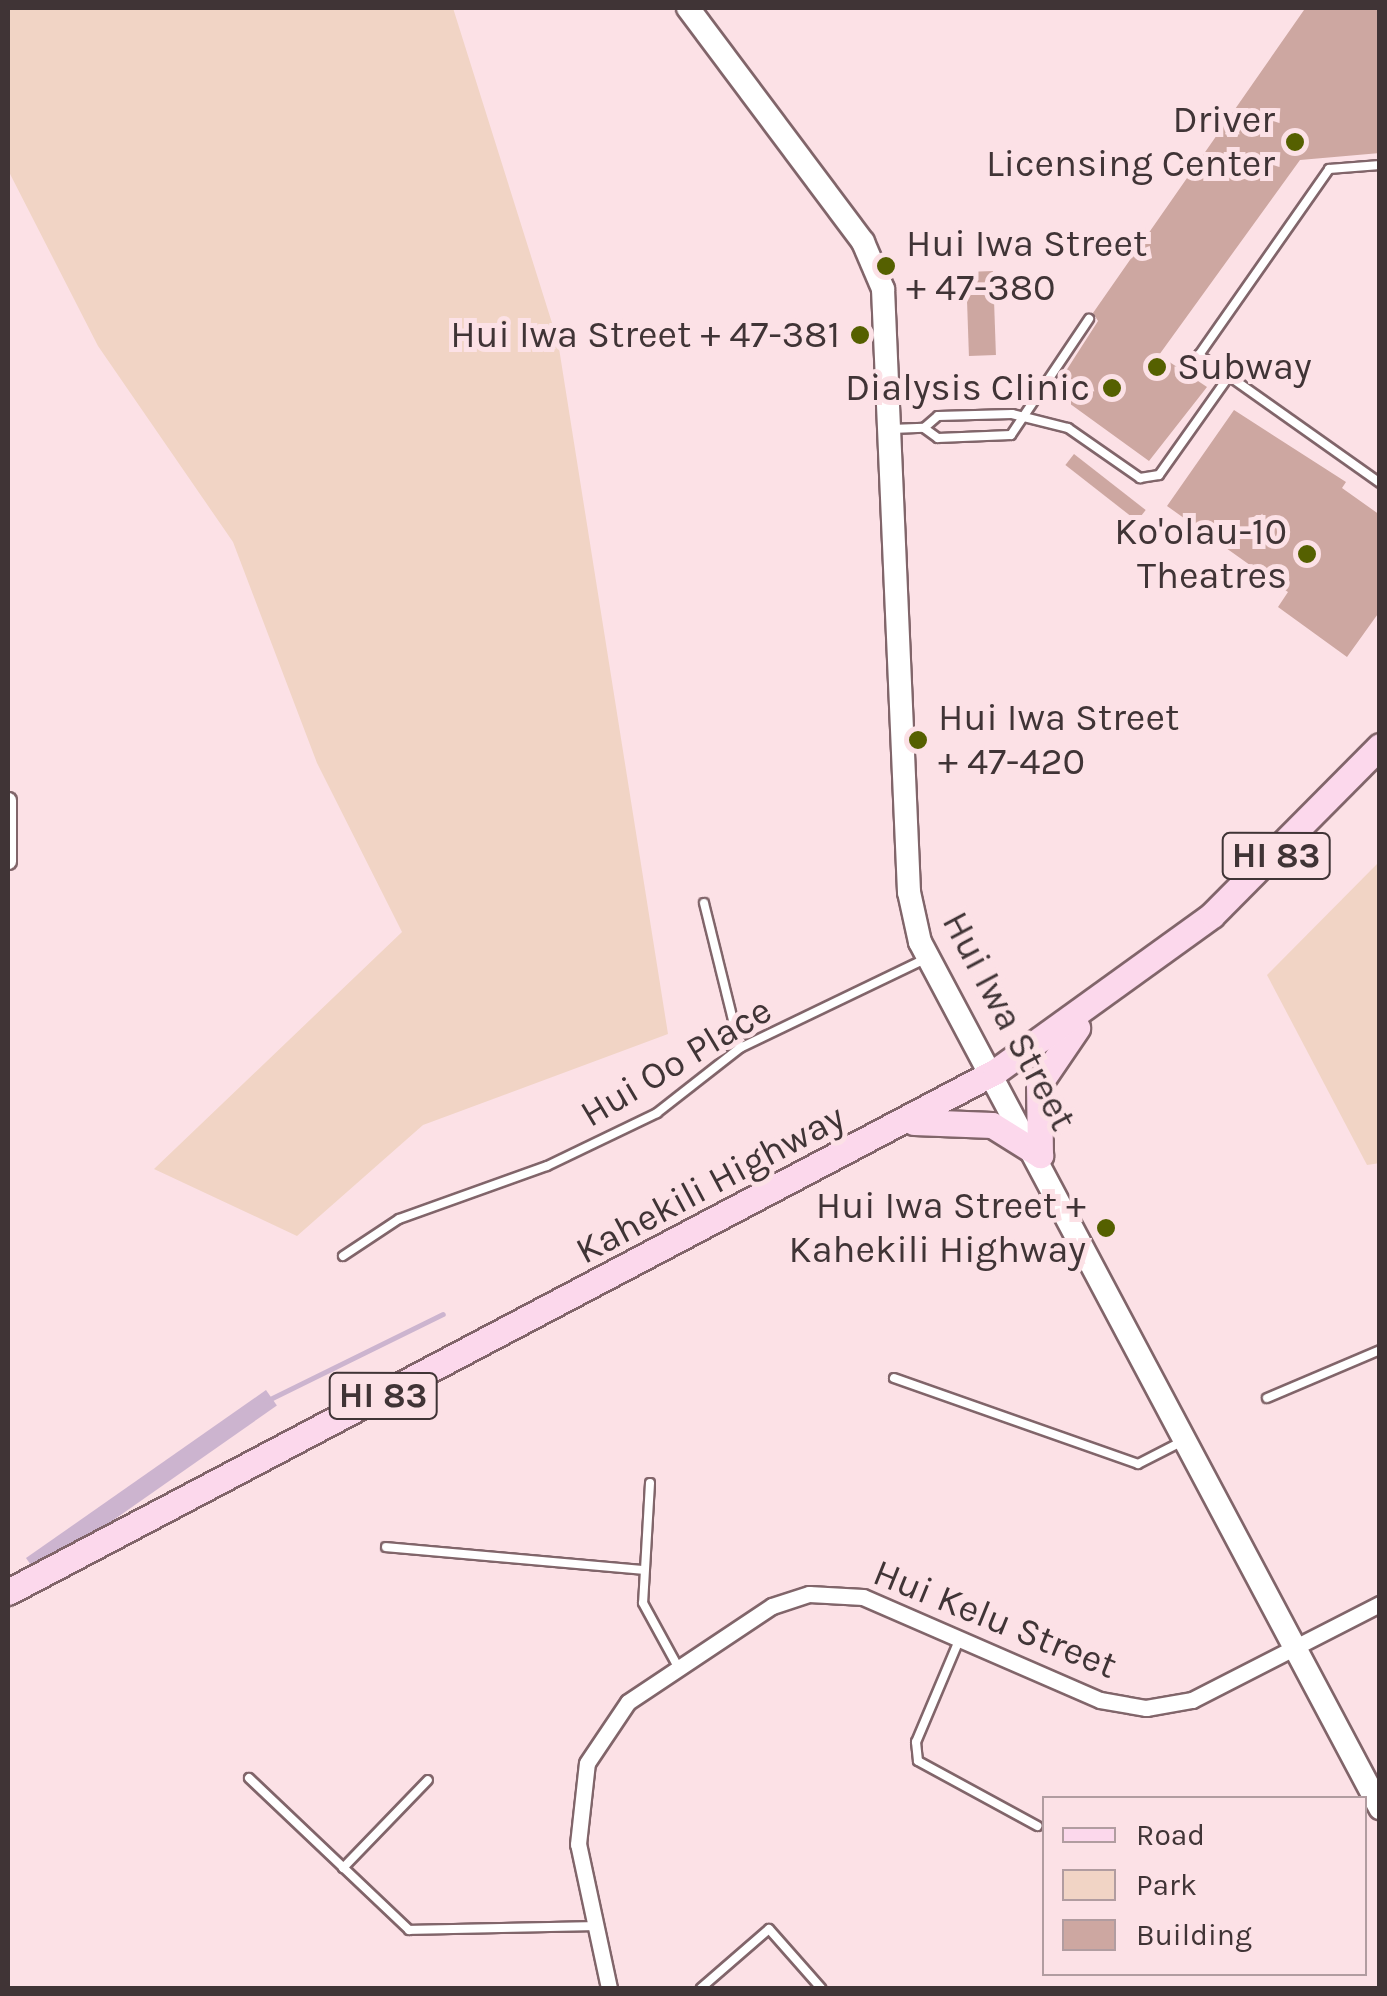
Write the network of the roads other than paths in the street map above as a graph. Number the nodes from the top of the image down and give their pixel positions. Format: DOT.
graph roads {
  1 [pos="688,8"];
  2 [pos="1380,165"];
  3 [pos="1088,319"];
  4 [pos="1230,376"];
  5 [pos="1021,423"];
  6 [pos="891,428"];
  7 [pos="924,428"];
  8 [pos="1380,483"];
  9 [pos="1380,746"];
  10 [pos="8,800"];
  11 [pos="8,861"];
  12 [pos="704,904"];
  13 [pos="927,958"];
  14 [pos="1092,1008"];
  15 [pos="740,1048"];
  16 [pos="996,1071"];
  17 [pos="909,1122"];
  18 [pos="1040,1155"];
  19 [pos="342,1256"];
  20 [pos="1380,1350"];
  21 [pos="894,1378"];
  22 [pos="1267,1398"];
  23 [pos="1190,1438"];
  24 [pos="650,1483"];
  25 [pos="386,1547"];
  26 [pos="644,1570"];
  27 [pos="8,1592"];
  28 [pos="1380,1604"];
  29 [pos="960,1638"];
  30 [pos="1301,1647"];
  31 [pos="678,1668"];
  32 [pos="249,1778"];
  33 [pos="428,1780"];
  34 [pos="1380,1808"];
  35 [pos="1037,1826"];
  36 [pos="343,1868"];
  37 [pos="594,1926"];
  38 [pos="609,1988"];
  39 [pos="701,1988"];
  40 [pos="821,1988"];
  1 -- 6 [label="street, Hui Iwa Street"];
  2 -- 4 [label="lane"];
  3 -- 5 [label="lane"];
  4 -- 5 [label="lane"];
  4 -- 8 [label="lane"];
  5 -- 7 [label="lane"];
  5 -- 7 [label="lane"];
  6 -- 7 [label="lane"];
  6 -- 13 [label="street, Hui Iwa Street"];
  9 -- 14 [label="main road, Kahekili Highway / HI 83"];
  10 -- 11 [label="street"];
  12 -- 15 [label="lane"];
  13 -- 15 [label="lane, Hui Oo Place"];
  13 -- 16 [label="street, Hui Iwa Street"];
  14 -- 16 [label="main road, Kahekili Highway / HI 83"];
  14 -- 18 [label="main road"];
  15 -- 19 [label="lane, Hui Oo Place"];
  16 -- 17 [label="main road, Kahekili Highway / HI 83"];
  16 -- 18 [label="street, Hui Iwa Street"];
  17 -- 18 [label="main road"];
  17 -- 27 [label="main road, Kahekili Highway / HI 83"];
  18 -- 23 [label="street, Hui Iwa Street"];
  20 -- 22 [label="lane"];
  21 -- 23 [label="lane"];
  23 -- 30 [label="street, Hui Iwa Street"];
  24 -- 26 [label="lane"];
  25 -- 26 [label="lane"];
  26 -- 31 [label="lane"];
  28 -- 30 [label="street, Hui Kelu Street"];
  29 -- 30 [label="street, Hui Kelu Street"];
  29 -- 31 [label="street, Hui Kelu Street"];
  29 -- 35 [label="lane"];
  30 -- 34 [label="street, Hui Iwa Street"];
  31 -- 37 [label="street, Hui Kelu Street"];
  32 -- 36 [label="lane"];
  33 -- 36 [label="lane"];
  36 -- 37 [label="lane"];
  37 -- 38 [label="street, Hui Kelu Street"];
  39 -- 40 [label="lane"];
}
